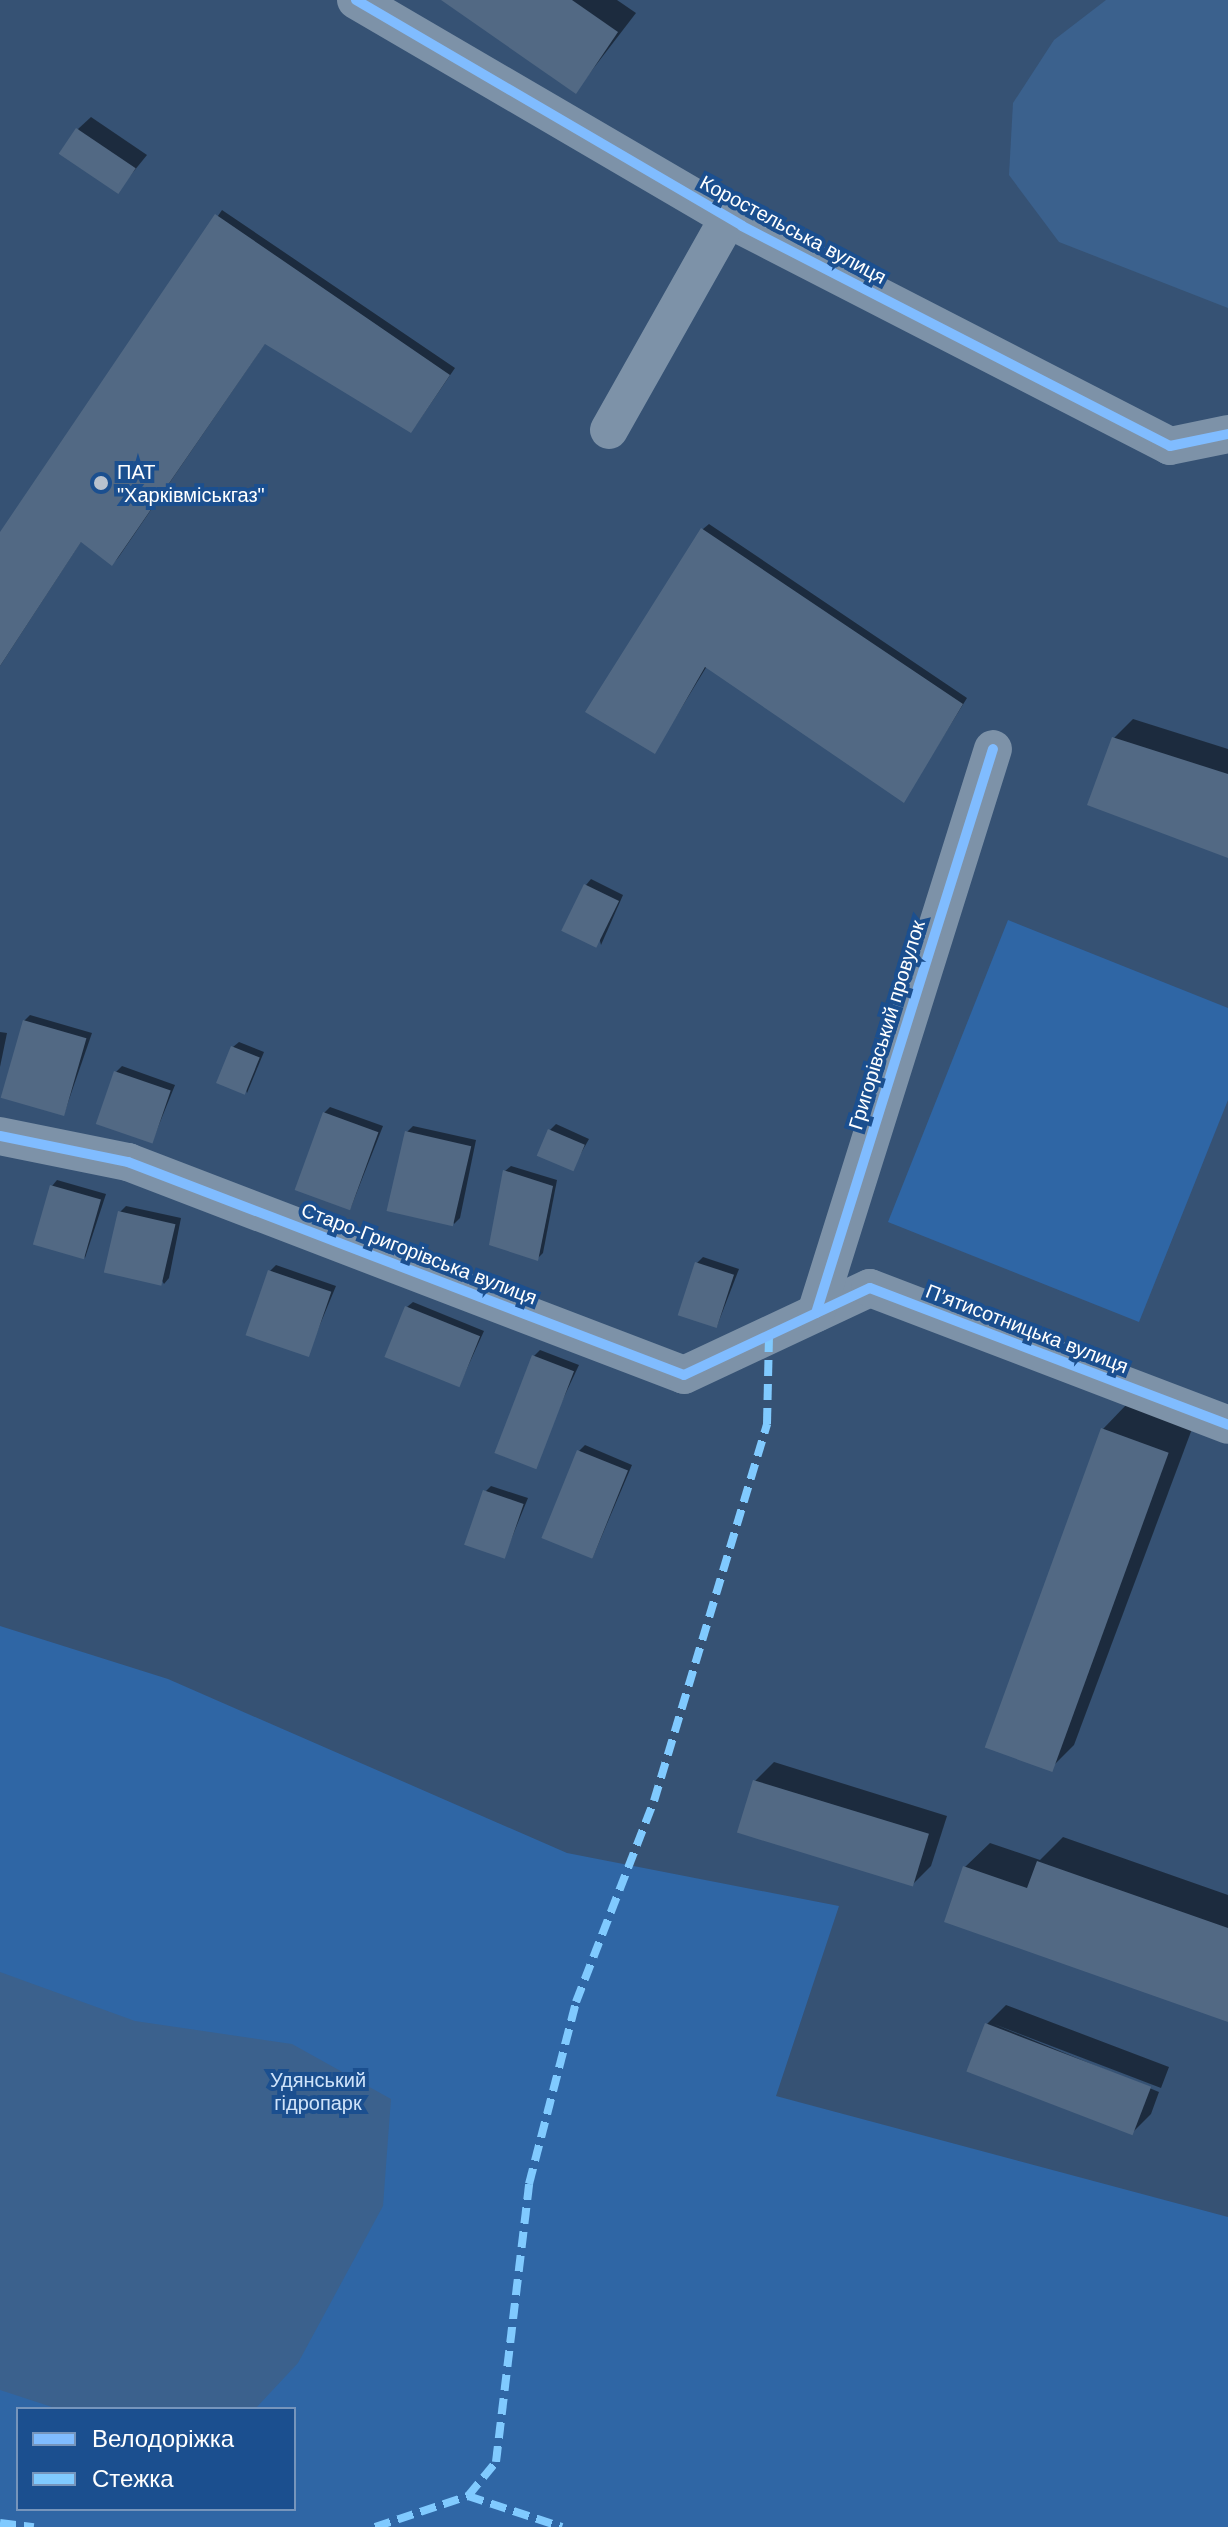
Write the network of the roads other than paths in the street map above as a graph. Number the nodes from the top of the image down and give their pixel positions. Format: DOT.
graph roads {
  1 [pos="356,0"];
  2 [pos="728,219"];
  3 [pos="609,430"];
  4 [pos="1228,434"];
  5 [pos="993,749"];
  6 [pos="0,1136"];
  7 [pos="816,1313"];
  8 [pos="1228,1425"];
  1 -- 2 [label="street, Коростельська вулиця"];
  2 -- 3 [label="street"];
  2 -- 4 [label="street, Коростельська вулиця"];
  5 -- 7 [label="street, Григорівський провулок"];
  6 -- 7 [label="street, Старо-Григорівська вулиця"];
  7 -- 8 [label="street, П’ятисотницька вулиця"];
}
